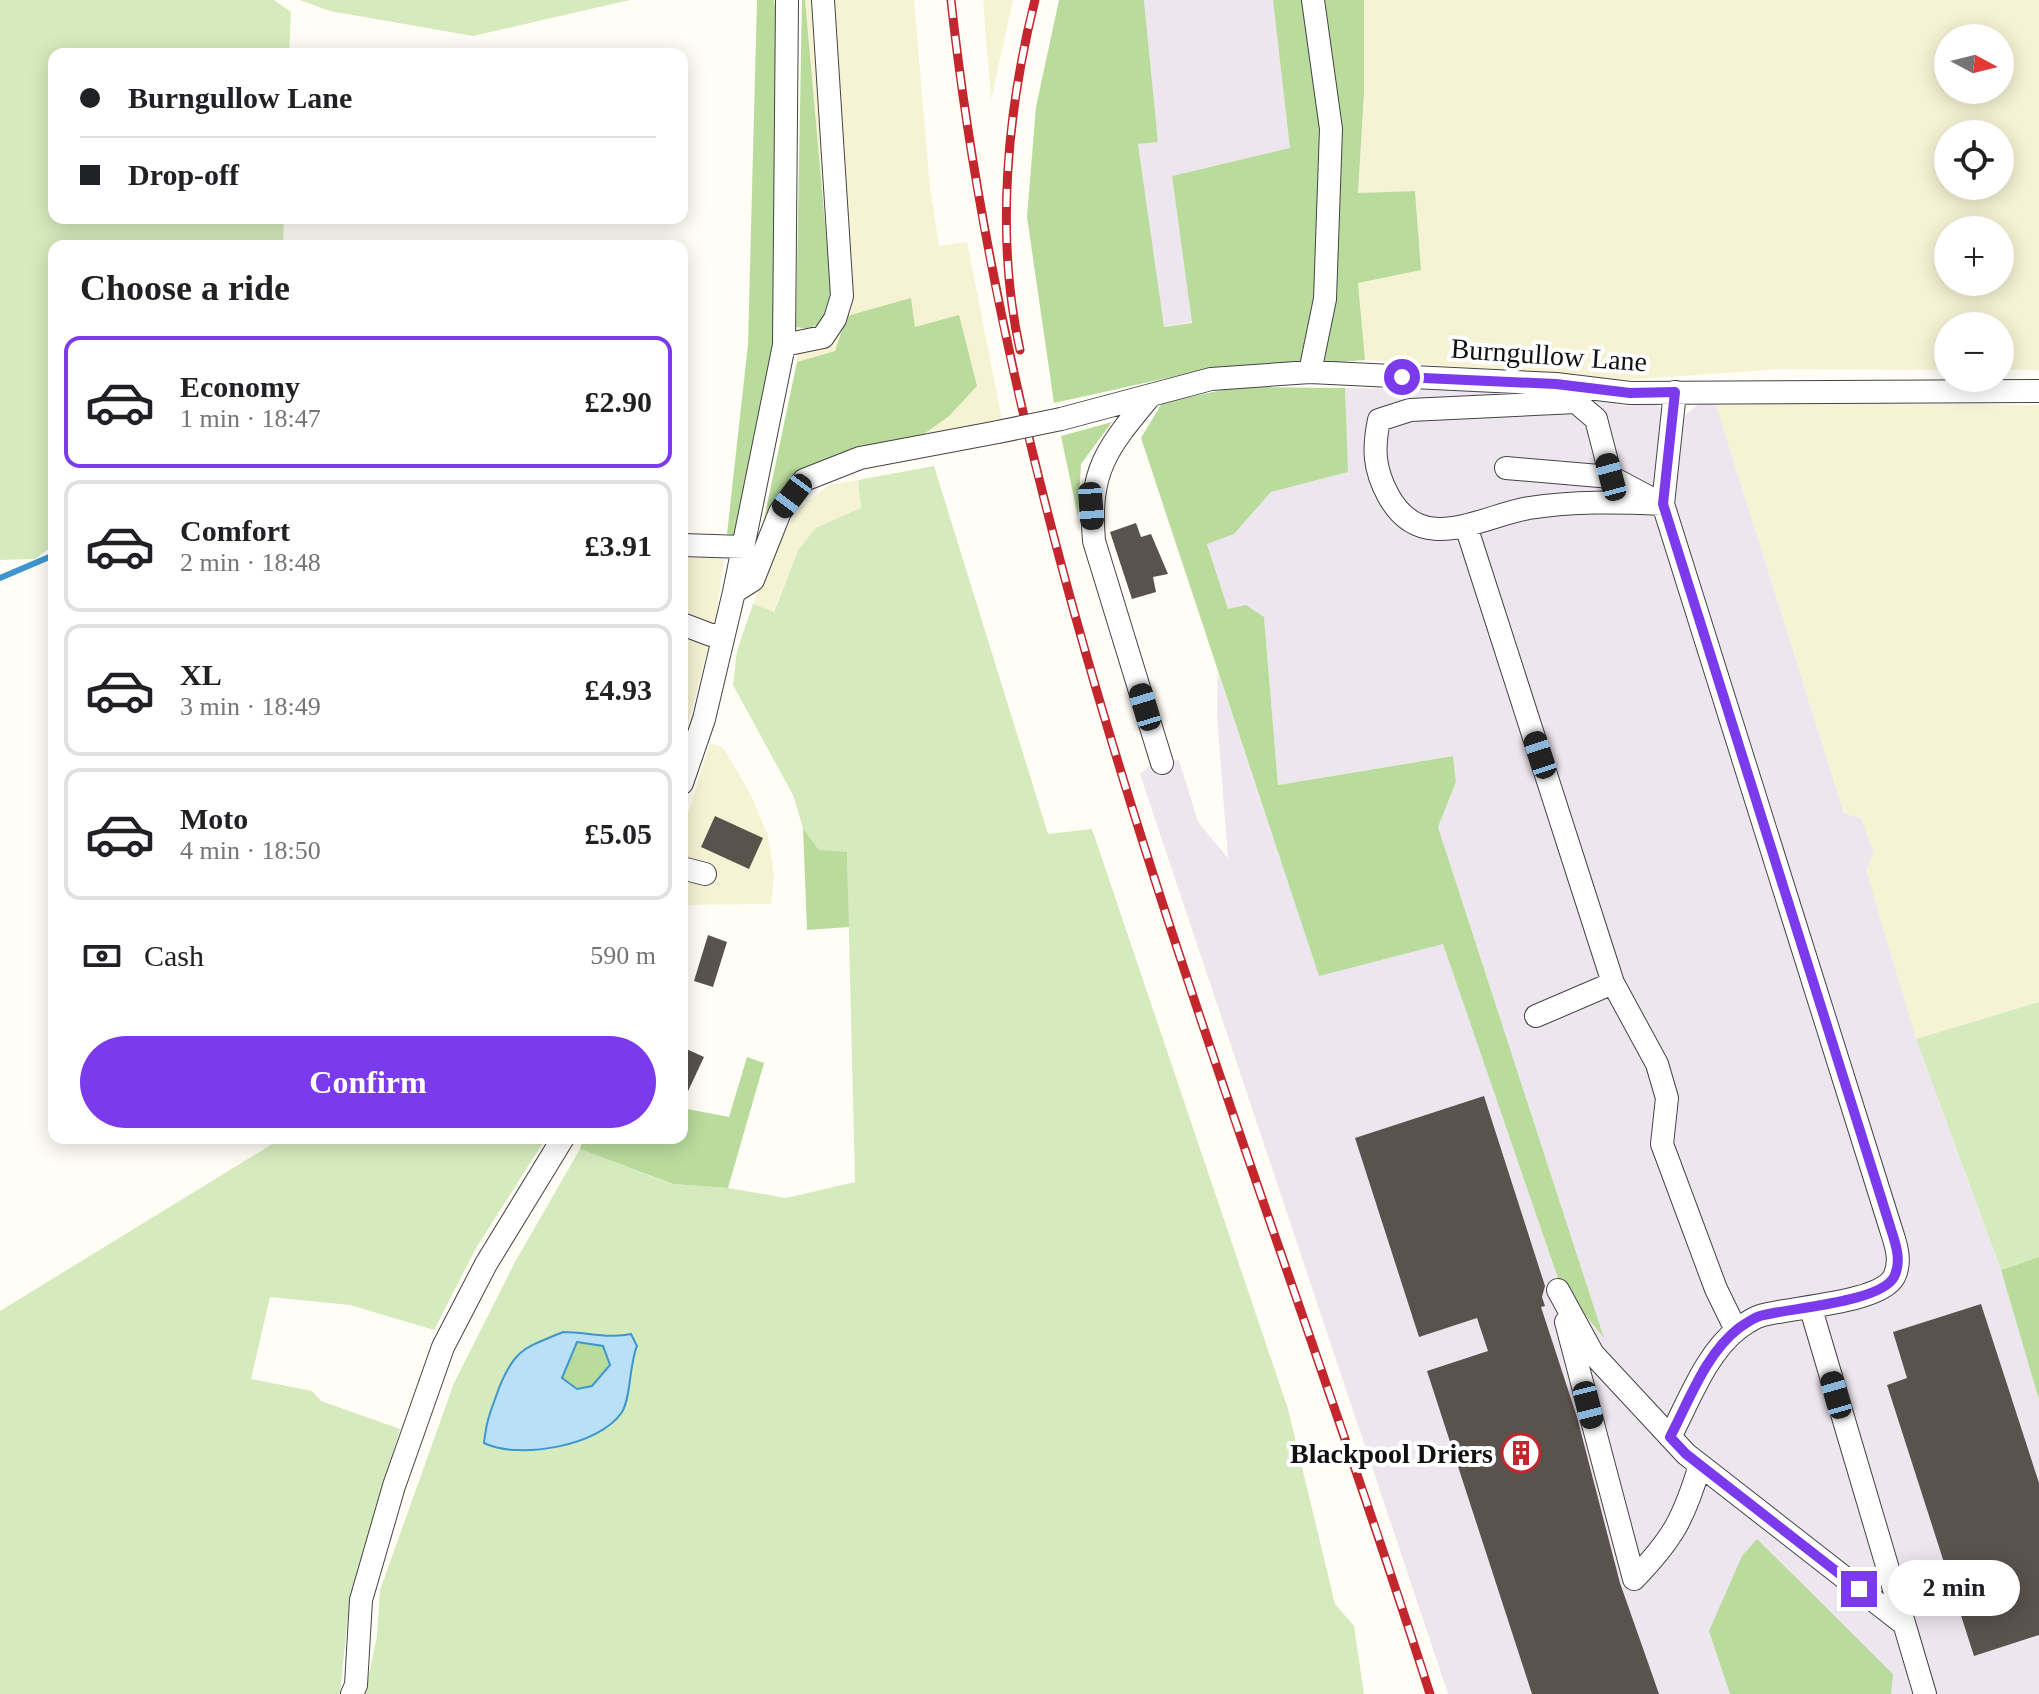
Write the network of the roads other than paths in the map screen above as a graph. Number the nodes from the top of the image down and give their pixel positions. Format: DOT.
graph roads {
  1 [pos="787,0"];
  2 [pos="823,0"];
  3 [pos="1313,0"];
  4 [pos="784,345"];
  5 [pos="1310,372"];
  6 [pos="2039,391"];
  7 [pos="1675,392"];
  8 [pos="1151,395"];
  9 [pos="1506,468"];
  10 [pos="1611,477"];
  11 [pos="1663,504"];
  12 [pos="1466,526"];
  13 [pos="688,545"];
  14 [pos="744,547"];
  15 [pos="734,592"];
  16 [pos="688,626"];
  17 [pos="724,633"];
  18 [pos="1162,763"];
  19 [pos="688,766"];
  20 [pos="688,870"];
  21 [pos="705,874"];
  22 [pos="1613,983"];
  23 [pos="1536,1016"];
  24 [pos="559,1144"];
  25 [pos="1811,1309"];
  26 [pos="1736,1330"];
  27 [pos="1670,1437"];
  28 [pos="1700,1465"];
  29 [pos="1904,1624"];
  30 [pos="352,1694"];
  31 [pos="1925,1694"];
  1 -- 4 [label="street"];
  2 -- 4 [label="street"];
  3 -- 5 [label="street"];
  4 -- 14 [label="street"];
  5 -- 7 [label="street, Burngullow Lane"];
  5 -- 8 [label="street, Burngullow Lane"];
  6 -- 7 [label="street, Burngullow Lane"];
  7 -- 11 [label="street"];
  8 -- 15 [label="street, Burngullow Lane, bridge"];
  8 -- 18 [label="street"];
  9 -- 10 [label="street"];
  10 -- 11 [label="street"];
  10 -- 12 [label="street"];
  11 -- 12 [label="street"];
  11 -- 25 [label="street"];
  12 -- 22 [label="street"];
  13 -- 14 [label="street"];
  14 -- 15 [label="street"];
  15 -- 17 [label="street"];
  16 -- 17 [label="street"];
  17 -- 19 [label="street"];
  20 -- 21 [label="street"];
  22 -- 23 [label="street"];
  22 -- 26 [label="street"];
  24 -- 30 [label="street"];
  25 -- 26 [label="street"];
  25 -- 29 [label="street"];
  26 -- 27 [label="street"];
  27 -- 28 [label="street"];
  27 -- 28 [label="street"];
  28 -- 29 [label="street"];
  29 -- 31 [label="street"];
}
